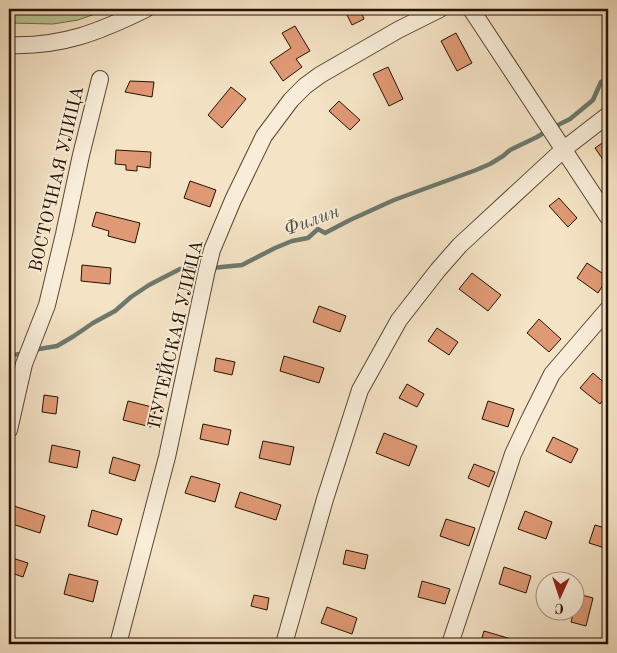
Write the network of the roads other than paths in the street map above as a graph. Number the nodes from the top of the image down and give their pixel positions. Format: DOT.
graph roads {
  1 [pos="146,9"];
  2 [pos="440,9"];
  3 [pos="472,9"];
  4 [pos="9,46"];
  5 [pos="100,79"];
  6 [pos="608,115"];
  7 [pos="559,142"];
  8 [pos="608,217"];
  9 [pos="608,309"];
  10 [pos="9,430"];
  11 [pos="118,644"];
  12 [pos="284,644"];
  13 [pos="450,644"];
  1 -- 4 [label="street"];
  2 -- 11 [label="street, ПУТЕЙСКАЯ УЛИЦА"];
  3 -- 7 [label="street"];
  5 -- 10 [label="street, ВОСТОЧНАЯ УЛИЦА"];
  6 -- 7 [label="street"];
  7 -- 8 [label="street"];
  7 -- 12 [label="street"];
  9 -- 13 [label="street"];
}
